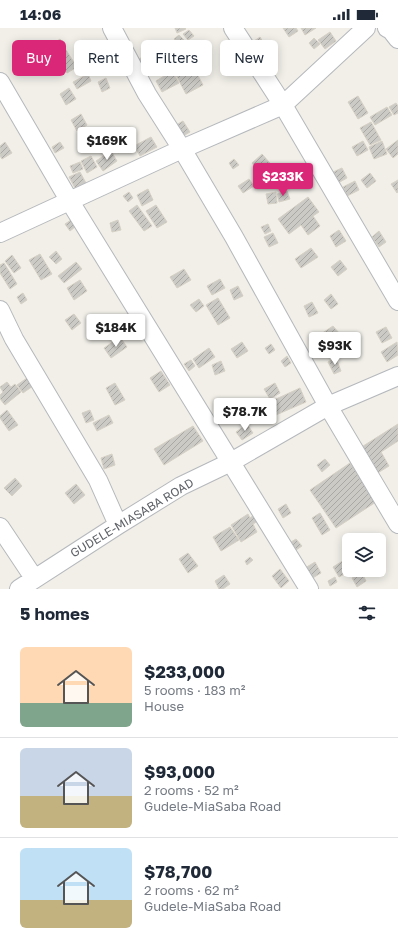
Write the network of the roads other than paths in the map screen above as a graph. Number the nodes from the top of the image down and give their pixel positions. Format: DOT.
graph roads {
  1 [pos="112,28"];
  2 [pos="234,28"];
  3 [pos="366,28"];
  4 [pos="387,28"];
  5 [pos="398,39"];
  6 [pos="0,82"];
  7 [pos="283,105"];
  8 [pos="182,149"];
  9 [pos="69,200"];
  10 [pos="0,233"];
  11 [pos="398,301"];
  12 [pos="0,310"];
  13 [pos="398,376"];
  14 [pos="328,406"];
  15 [pos="231,462"];
  16 [pos="398,524"];
  17 [pos="118,525"];
  18 [pos="0,526"];
  19 [pos="34,578"];
  20 [pos="19,589"];
  21 [pos="308,589"];
  1 -- 8 [label="street"];
  2 -- 7 [label="street"];
  3 -- 7 [label="street"];
  4 -- 5 [label="street"];
  6 -- 9 [label="street"];
  7 -- 8 [label="street"];
  7 -- 11 [label="street"];
  8 -- 9 [label="street"];
  8 -- 14 [label="street"];
  9 -- 10 [label="street"];
  9 -- 15 [label="street"];
  12 -- 17 [label="street"];
  13 -- 14 [label="street, GUDELE-MIASABA ROAD"];
  14 -- 15 [label="street, GUDELE-MIASABA ROAD"];
  14 -- 16 [label="street"];
  15 -- 17 [label="street, GUDELE-MIASABA ROAD"];
  15 -- 21 [label="street"];
  17 -- 19 [label="street, GUDELE-MIASABA ROAD"];
  18 -- 19 [label="street"];
  19 -- 20 [label="street, GUDELE-MIASABA ROAD"];
}
